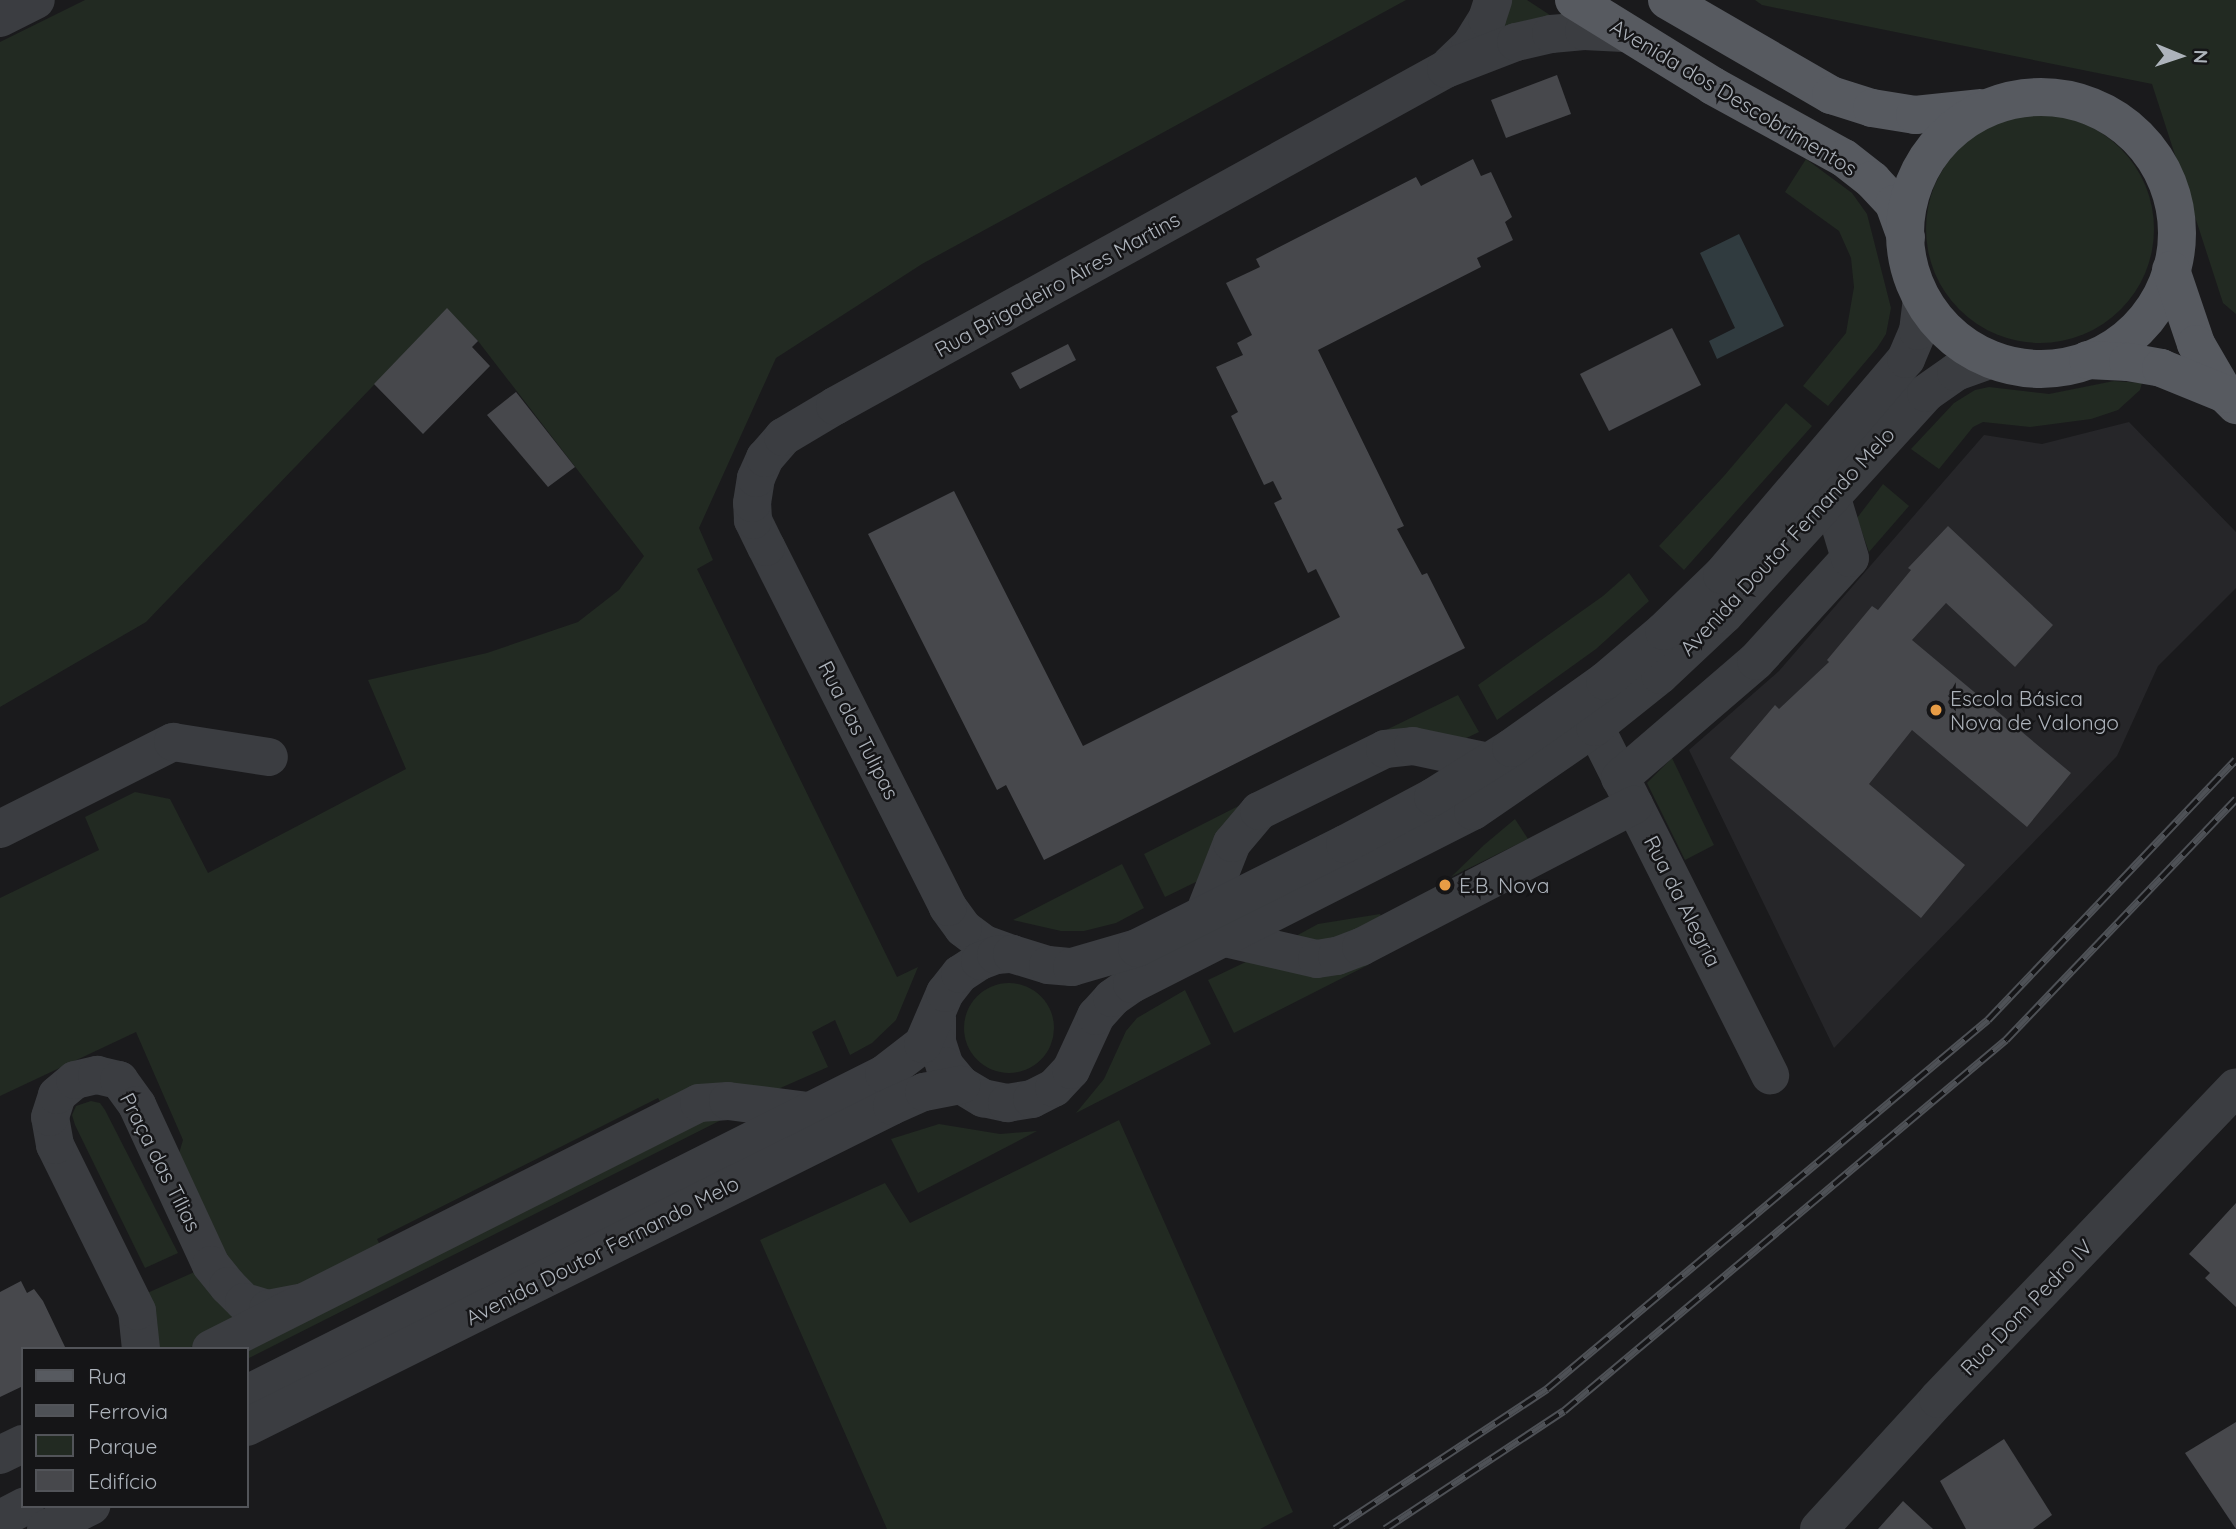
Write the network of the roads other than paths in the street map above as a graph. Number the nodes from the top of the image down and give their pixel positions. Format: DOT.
graph roads {
  1 [pos="36,0"];
  2 [pos="1493,0"];
  3 [pos="1574,0"];
  4 [pos="1667,0"];
  5 [pos="0,18"];
  6 [pos="1624,33"];
  7 [pos="1446,69"];
  8 [pos="1985,108"];
  9 [pos="1906,237"];
  10 [pos="2171,270"];
  11 [pos="1922,300"];
  12 [pos="1989,360"];
  13 [pos="2088,360"];
  14 [pos="2230,400"];
  15 [pos="1831,495"];
  16 [pos="770,554"];
  17 [pos="1595,727"];
  18 [pos="269,757"];
  19 [pos="1489,762"];
  20 [pos="1627,792"];
  21 [pos="0,829"];
  22 [pos="948,907"];
  23 [pos="1215,926"];
  24 [pos="1012,954"];
  25 [pos="1048,965"];
  26 [pos="941,1005"];
  27 [pos="1081,1048"];
  28 [pos="1770,1075"];
  29 [pos="961,1085"];
  30 [pos="2236,1087"];
  31 [pos="808,1111"];
  32 [pos="303,1302"];
  33 [pos="141,1347"];
  34 [pos="215,1347"];
  35 [pos="248,1393"];
  36 [pos="248,1427"];
  37 [pos="21,1445"];
  38 [pos="0,1455"];
  39 [pos="21,1508"];
  40 [pos="87,1508"];
  41 [pos="0,1519"];
  42 [pos="46,1529"];
  43 [pos="1819,1529"];
  1 -- 5 [label="street"];
  2 -- 7 [label="street, Rua Brigadeiro Aires Martins"];
  3 -- 6 [label="main road, Avenida dos Descobrimentos"];
  4 -- 8 [label="main road"];
  6 -- 7 [label="street, Rua Brigadeiro Aires Martins"];
  6 -- 9 [label="main road, Avenida dos Descobrimentos"];
  7 -- 16 [label="street, Rua Brigadeiro Aires Martins"];
  8 -- 9 [label="main road"];
  8 -- 10 [label="main road"];
  9 -- 11 [label="main road"];
  10 -- 13 [label="main road"];
  10 -- 14 [label="main road"];
  11 -- 12 [label="main road"];
  11 -- 19 [label="street, Avenida Doutor Fernando Melo"];
  12 -- 13 [label="main road"];
  12 -- 15 [label="street, Avenida Doutor Fernando Melo"];
  13 -- 14 [label="main road"];
  15 -- 17 [label="street, Avenida Doutor Fernando Melo"];
  15 -- 20 [label="street"];
  16 -- 22 [label="street, Rua das Tulipas"];
  17 -- 20 [label="street, Rua da Alegria"];
  17 -- 23 [label="street, Avenida Doutor Fernando Melo"];
  18 -- 21 [label="street"];
  19 -- 23 [label="street, Avenida Doutor Fernando Melo"];
  19 -- 23 [label="street"];
  20 -- 23 [label="street"];
  20 -- 28 [label="street, Rua da Alegria"];
  22 -- 24 [label="street"];
  22 -- 26 [label="street"];
  23 -- 25 [label="street, Avenida Doutor Fernando Melo"];
  23 -- 27 [label="street, Avenida Doutor Fernando Melo"];
  24 -- 25 [label="street, Avenida Doutor Fernando Melo"];
  24 -- 26 [label="street, Avenida Doutor Fernando Melo"];
  25 -- 27 [label="street, Avenida Doutor Fernando Melo"];
  26 -- 29 [label="street"];
  26 -- 31 [label="street, Avenida Doutor Fernando Melo"];
  27 -- 29 [label="street, Avenida Doutor Fernando Melo"];
  29 -- 36 [label="street, Avenida Doutor Fernando Melo"];
  30 -- 43 [label="street, Rua Dom Pedro IV"];
  31 -- 32 [label="street"];
  31 -- 35 [label="street, Avenida Doutor Fernando Melo"];
  32 -- 33 [label="street, Praça das Tílias"];
  32 -- 34 [label="street"];
  37 -- 38 [label="street"];
  39 -- 41 [label="street"];
  40 -- 42 [label="street"];
}
